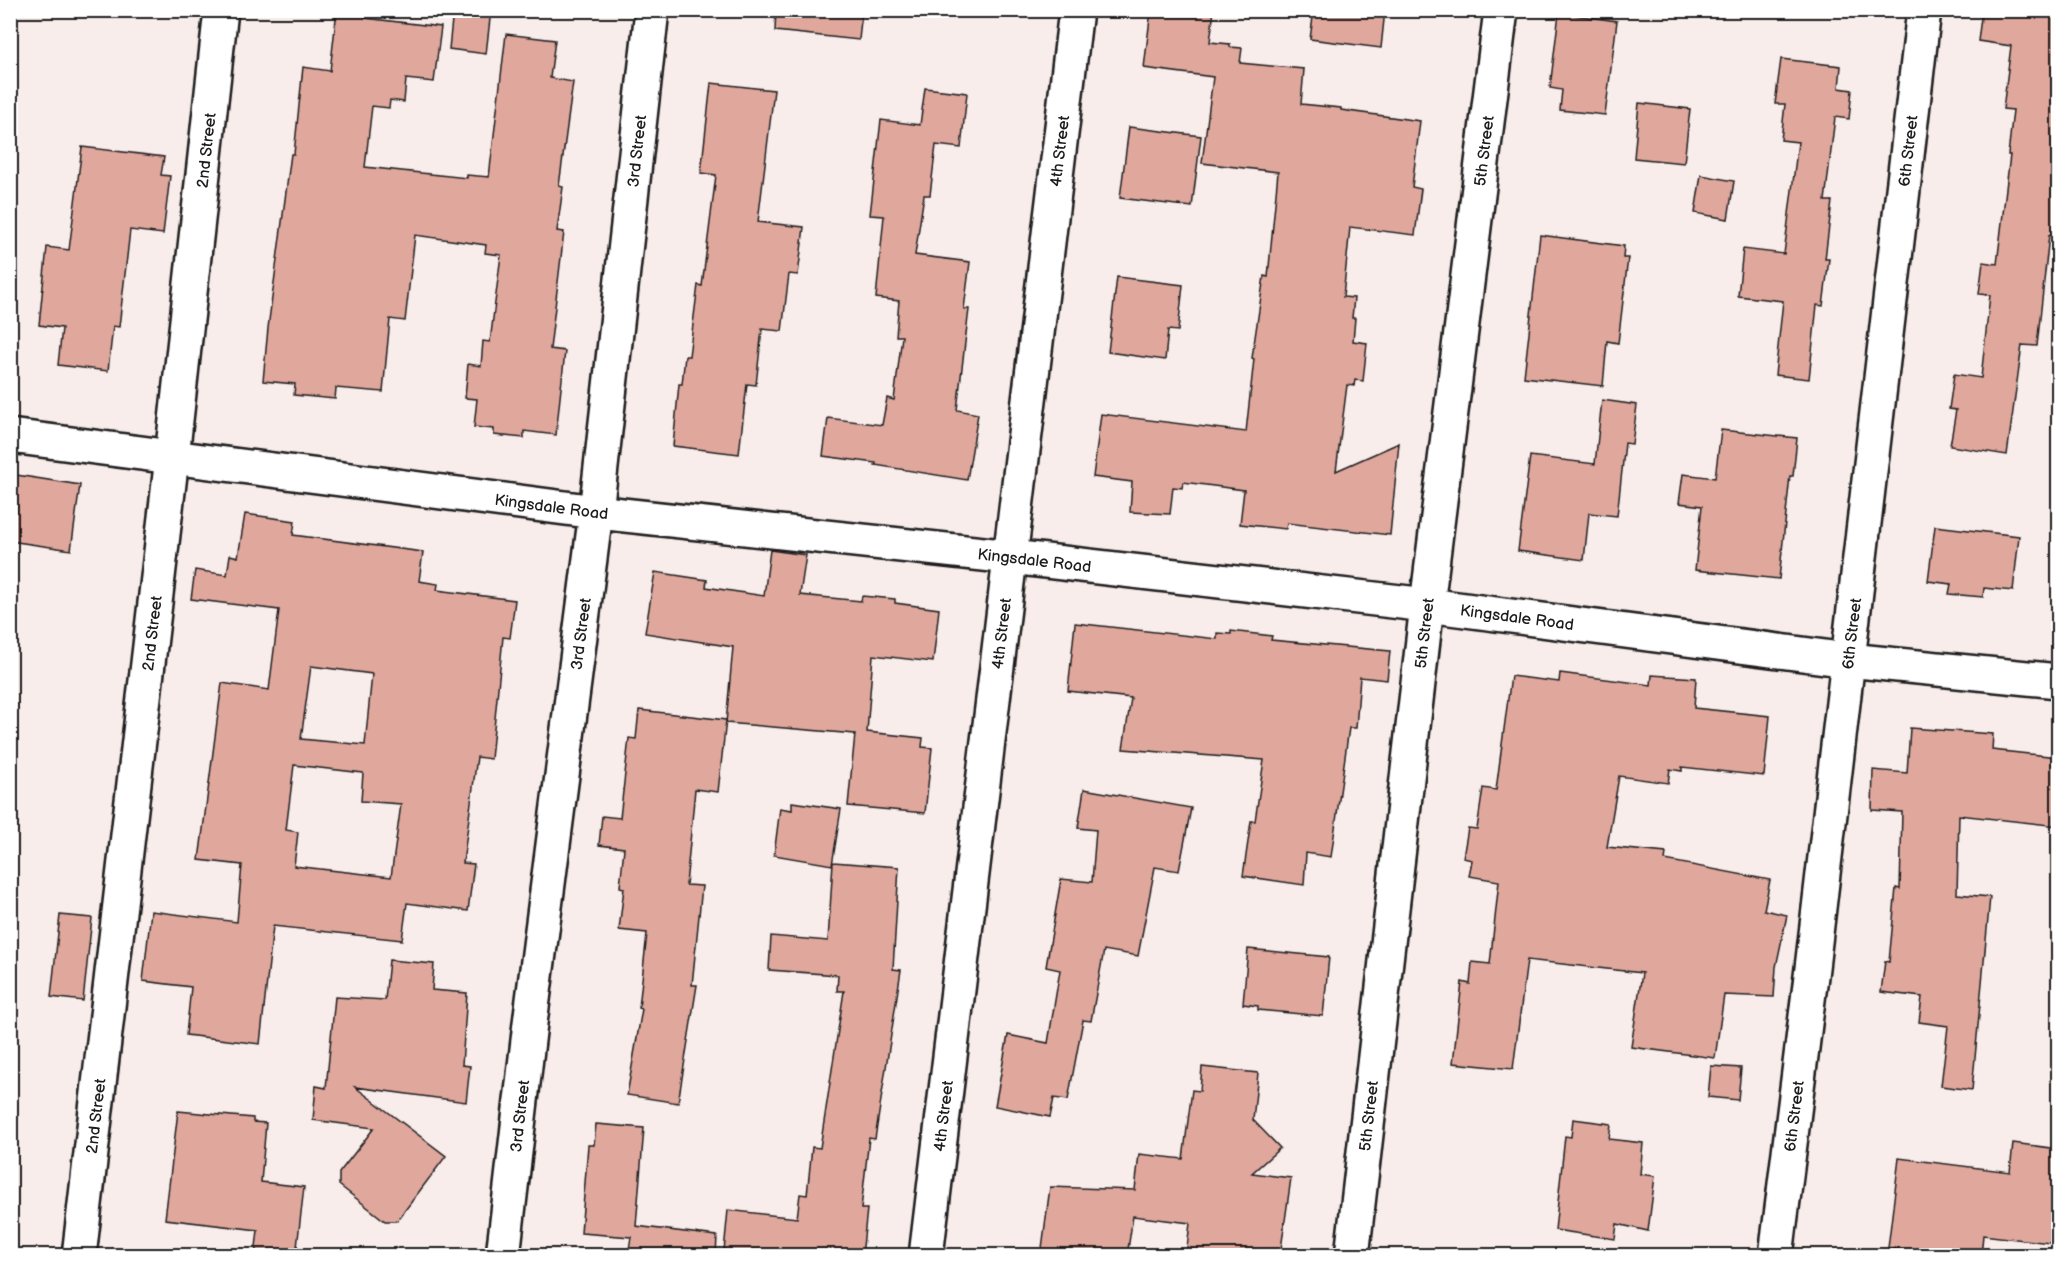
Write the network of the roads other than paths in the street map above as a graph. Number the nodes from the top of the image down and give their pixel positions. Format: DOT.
graph roads {
  1 [pos="220,10"];
  2 [pos="652,10"];
  3 [pos="1076,10"];
  4 [pos="1501,10"];
  5 [pos="1924,10"];
  6 [pos="10,436"];
  7 [pos="172,457"];
  8 [pos="596,512"];
  9 [pos="1011,557"];
  10 [pos="1427,605"];
  11 [pos="1848,660"];
  12 [pos="2058,681"];
  13 [pos="79,1256"];
  14 [pos="503,1256"];
  15 [pos="926,1256"];
  16 [pos="1352,1256"];
  17 [pos="1776,1256"];
  1 -- 7 [label="street, 2nd Street"];
  2 -- 8 [label="street, 3rd Street"];
  3 -- 9 [label="street, 4th Street"];
  4 -- 10 [label="street, 5th Street"];
  5 -- 11 [label="street, 6th Street"];
  6 -- 7 [label="street, Kingsdale Road"];
  7 -- 8 [label="street, Kingsdale Road"];
  7 -- 13 [label="street, 2nd Street"];
  8 -- 9 [label="street, Kingsdale Road"];
  8 -- 14 [label="street, 3rd Street"];
  9 -- 10 [label="street, Kingsdale Road"];
  9 -- 15 [label="street, 4th Street"];
  10 -- 11 [label="street, Kingsdale Road"];
  10 -- 16 [label="street, 5th Street"];
  11 -- 12 [label="street, Kingsdale Road"];
  11 -- 17 [label="street, 6th Street"];
}
